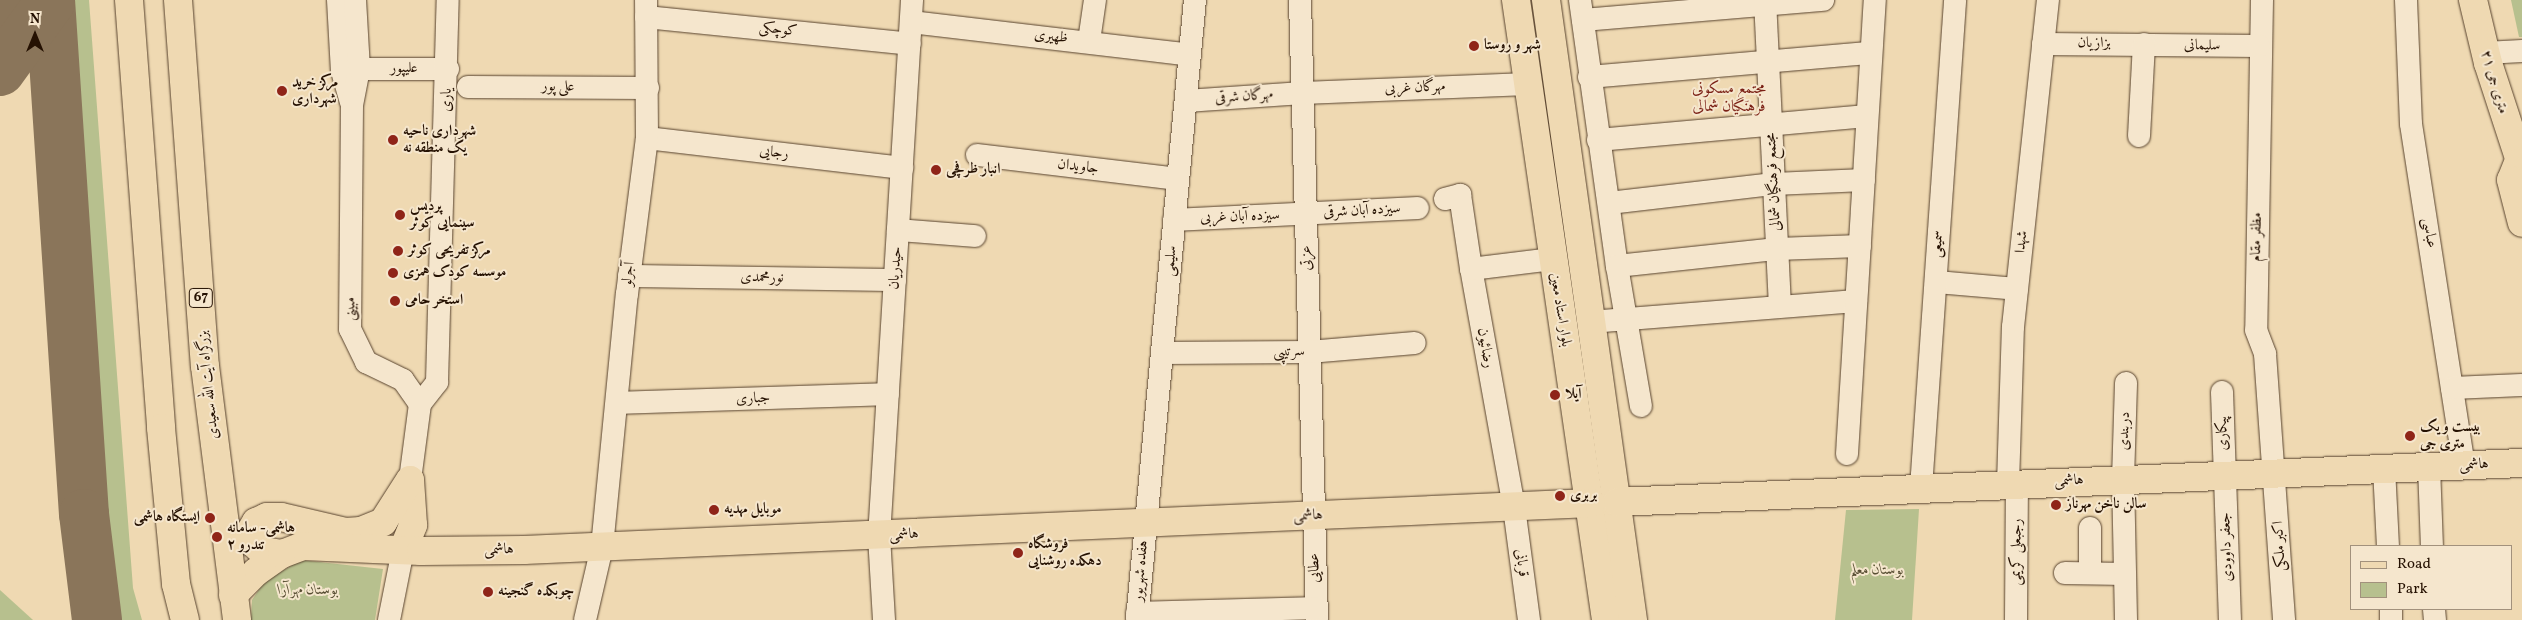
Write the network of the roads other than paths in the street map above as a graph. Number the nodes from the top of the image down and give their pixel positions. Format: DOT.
graph roads {
  1 [pos="129,0"];
  2 [pos="178,0"];
  3 [pos="338,0"];
  4 [pos="355,0"];
  5 [pos="448,0"];
  6 [pos="1095,0"];
  7 [pos="1196,0"];
  8 [pos="1300,0"];
  9 [pos="1516,0"];
  10 [pos="1546,0"];
  11 [pos="1823,0"];
  12 [pos="1874,0"];
  13 [pos="1955,0"];
  14 [pos="2048,0"];
  15 [pos="2262,0"];
  16 [pos="2406,0"];
  17 [pos="2473,0"];
  18 [pos="1765,2"];
  19 [pos="646,9"];
  20 [pos="1582,10"];
  21 [pos="911,11"];
  22 [pos="1089,41"];
  23 [pos="910,44"];
  24 [pos="2043,44"];
  25 [pos="2144,44"];
  26 [pos="2260,46"];
  27 [pos="2522,51"];
  28 [pos="1871,53"];
  29 [pos="2486,53"];
  30 [pos="1190,55"];
  31 [pos="1768,60"];
  32 [pos="359,68"];
  33 [pos="448,68"];
  34 [pos="1589,77"];
  35 [pos="1528,84"];
  36 [pos="468,86"];
  37 [pos="648,88"];
  38 [pos="1303,93"];
  39 [pos="1186,101"];
  40 [pos="352,105"];
  41 [pos="1867,116"];
  42 [pos="1771,122"];
  43 [pos="2139,136"];
  44 [pos="646,138"];
  45 [pos="1598,140"];
  46 [pos="977,155"];
  47 [pos="2521,164"];
  48 [pos="902,168"];
  49 [pos="1178,179"];
  50 [pos="1864,180"];
  51 [pos="1774,184"];
  52 [pos="1445,198"];
  53 [pos="1609,203"];
  54 [pos="1418,208"];
  55 [pos="1306,215"];
  56 [pos="1174,220"];
  57 [pos="2522,223"];
  58 [pos="898,230"];
  59 [pos="975,236"];
  60 [pos="1860,246"];
  61 [pos="1778,249"];
  62 [pos="1552,259"];
  63 [pos="1616,266"];
  64 [pos="1471,269"];
  65 [pos="629,276"];
  66 [pos="895,280"];
  67 [pos="1936,282"];
  68 [pos="2017,289"];
  69 [pos="1856,301"];
  70 [pos="1780,305"];
  71 [pos="1625,320"];
  72 [pos="1590,322"];
  73 [pos="1415,343"];
  74 [pos="1309,352"];
  75 [pos="1162,353"];
  76 [pos="2126,383"];
  77 [pos="2522,385"];
  78 [pos="2452,388"];
  79 [pos="2222,392"];
  80 [pos="888,394"];
  81 [pos="618,403"];
  82 [pos="420,404"];
  83 [pos="1641,406"];
  84 [pos="1847,454"];
  85 [pos="2522,463"];
  86 [pos="2464,465"];
  87 [pos="2429,466"];
  88 [pos="2384,468"];
  89 [pos="2276,473"];
  90 [pos="2224,475"];
  91 [pos="2123,479"];
  92 [pos="410,480"];
  93 [pos="2013,484"];
  94 [pos="1921,488"];
  95 [pos="1604,502"];
  96 [pos="1514,507"];
  97 [pos="1313,515"];
  98 [pos="1146,523"];
  99 [pos="2090,528"];
  100 [pos="879,537"];
  101 [pos="2388,545"];
  102 [pos="2432,545"];
  103 [pos="602,547"];
  104 [pos="403,550"];
  105 [pos="282,554"];
  106 [pos="2064,573"];
  107 [pos="2090,573"];
  108 [pos="2125,574"];
  109 [pos="235,608"];
  110 [pos="1317,614"];
  111 [pos="1137,616"];
  112 [pos="185,620"];
  113 [pos="389,620"];
  114 [pos="585,620"];
  115 [pos="884,620"];
  116 [pos="1529,620"];
  117 [pos="1606,620"];
  118 [pos="1633,620"];
  119 [pos="2016,620"];
  120 [pos="2126,620"];
  121 [pos="2230,620"];
  122 [pos="2284,620"];
  1 -- 112 [label="main road"];
  2 -- 109 [label="main road, بزرگراه آیت الله سعیدی / 67"];
  3 -- 40 [label="street, مبینی"];
  4 -- 32 [label="street, مبینی"];
  5 -- 33 [label="street, یاری"];
  6 -- 22 [label="street"];
  7 -- 30 [label="street, سلیمی"];
  8 -- 38 [label="street, عزتی"];
  9 -- 35 [label="main road, بلوار استاد معین"];
  10 -- 72 [label="main road, بلوار استاد معین"];
  11 -- 18 [label="street"];
  12 -- 28 [label="street"];
  13 -- 67 [label="street, سمیعی"];
  14 -- 24 [label="street, شهدا"];
  15 -- 26 [label="street, مظفر مقام"];
  16 -- 78 [label="street, عباسی"];
  17 -- 29 [label="main road, ۲۱ متری جی"];
  18 -- 20 [label="street"];
  18 -- 31 [label="street, مجتمع فرهنگیان شمالی"];
  19 -- 23 [label="street, کوچکی"];
  19 -- 37 [label="street, آجرلو"];
  20 -- 34 [label="street"];
  21 -- 22 [label="street, ظهیری"];
  21 -- 23 [label="street, حیدریان"];
  22 -- 30 [label="street, ظهیری"];
  23 -- 48 [label="street, حیدریان"];
  24 -- 25 [label="street, بزازیان"];
  24 -- 68 [label="street, شهدا"];
  25 -- 26 [label="street, سلیمانی"];
  25 -- 43 [label="street"];
  26 -- 89 [label="street, مظفر مقام"];
  27 -- 29 [label="street"];
  28 -- 31 [label="street"];
  28 -- 41 [label="street"];
  29 -- 47 [label="main road, ۲۱ متری جی"];
  30 -- 39 [label="street, سلیمی"];
  31 -- 34 [label="street"];
  31 -- 42 [label="street, مجتمع فرهنگیان شمالی"];
  32 -- 33 [label="street, علیپور"];
  32 -- 40 [label="street, مبینی"];
  33 -- 82 [label="street, یاری"];
  34 -- 45 [label="street"];
  35 -- 38 [label="street, مهرگان غربی"];
  35 -- 62 [label="main road, بلوار استاد معین"];
  36 -- 37 [label="street, علی پور"];
  37 -- 44 [label="street, آجرلو"];
  38 -- 39 [label="street, مهرگان شرقی"];
  38 -- 55 [label="street, عزتی"];
  39 -- 49 [label="street, سلیمی"];
  40 -- 82 [label="street, مبینی"];
  41 -- 42 [label="street"];
  41 -- 50 [label="street"];
  42 -- 45 [label="street"];
  42 -- 51 [label="street, مجتمع فرهنگیان شمالی"];
  44 -- 48 [label="street, رجایی"];
  44 -- 65 [label="street, آجرلو"];
  45 -- 53 [label="street"];
  46 -- 49 [label="street, جاویدان"];
  47 -- 57 [label="main road, ۲۱ متری جی"];
  48 -- 58 [label="street, حیدریان"];
  49 -- 56 [label="street, سلیمی"];
  50 -- 51 [label="street"];
  50 -- 60 [label="street"];
  51 -- 53 [label="street"];
  51 -- 61 [label="street, مجتمع فرهنگیان شمالی"];
  52 -- 64 [label="street, رضائیون"];
  53 -- 63 [label="street"];
  54 -- 55 [label="street, سیزده آبان شرقی"];
  55 -- 56 [label="street, سیزده آبان غربی"];
  55 -- 74 [label="street, عزتی"];
  56 -- 75 [label="street, سلیمی"];
  58 -- 59 [label="street"];
  58 -- 66 [label="street, حیدریان"];
  60 -- 61 [label="street"];
  60 -- 69 [label="street"];
  61 -- 63 [label="street"];
  61 -- 70 [label="street, مجتمع فرهنگیان شمالی"];
  62 -- 64 [label="street"];
  62 -- 95 [label="main road, بلوار استاد معین"];
  63 -- 71 [label="street"];
  64 -- 96 [label="street, رضائیون"];
  65 -- 66 [label="street, نورمحمدی"];
  65 -- 81 [label="street, آجرلو"];
  66 -- 80 [label="street, حیدریان"];
  67 -- 68 [label="street"];
  67 -- 94 [label="street, سمیعی"];
  68 -- 93 [label="street, شهدا"];
  69 -- 70 [label="street"];
  69 -- 84 [label="street"];
  70 -- 71 [label="street"];
  71 -- 72 [label="street"];
  71 -- 83 [label="street"];
  72 -- 95 [label="main road, بلوار استاد معین"];
  73 -- 74 [label="street, سرتیپی"];
  74 -- 75 [label="street, سرتیپی"];
  74 -- 97 [label="street, عزتی"];
  75 -- 98 [label="street, سلیمی"];
  76 -- 91 [label="street, دربندی"];
  77 -- 78 [label="street"];
  78 -- 86 [label="street, عباسی"];
  79 -- 90 [label="street, پیکاری"];
  80 -- 81 [label="street, جباری"];
  80 -- 100 [label="street, حیدریان"];
  81 -- 103 [label="street, آجرلو"];
  82 -- 92 [label="street"];
  85 -- 86 [label="main road, هاشمی"];
  86 -- 87 [label="main road, هاشمی"];
  87 -- 88 [label="main road, هاشمی"];
  87 -- 102 [label="street"];
  88 -- 89 [label="main road, هاشمی"];
  88 -- 101 [label="street"];
  89 -- 90 [label="main road, هاشمی"];
  89 -- 122 [label="street, اکبر ملکی"];
  90 -- 91 [label="main road, هاشمی"];
  90 -- 121 [label="street, جعفر داوودی"];
  91 -- 93 [label="main road, هاشمی"];
  91 -- 108 [label="street, دربندی"];
  92 -- 104 [label="main road"];
  92 -- 105 [label="main road"];
  93 -- 94 [label="main road, هاشمی"];
  93 -- 119 [label="street, رجبعلی کریمی"];
  94 -- 95 [label="main road, هاشمی"];
  95 -- 96 [label="main road, هاشمی"];
  95 -- 117 [label="main road, بلوار استاد معین"];
  95 -- 118 [label="main road, بلوار استاد معین"];
  96 -- 97 [label="main road, هاشمی"];
  96 -- 116 [label="street, قربانی"];
  97 -- 98 [label="main road, هاشمی"];
  97 -- 110 [label="street, عطایی"];
  98 -- 100 [label="main road, هاشمی"];
  98 -- 111 [label="street, هفده شهریور"];
  99 -- 107 [label="street"];
  100 -- 103 [label="main road, هاشمی"];
  100 -- 115 [label="street, حیدریان"];
  103 -- 104 [label="main road, هاشمی"];
  103 -- 114 [label="street, آجرلو"];
  104 -- 105 [label="main road, هاشمی"];
  104 -- 113 [label="street"];
  105 -- 109 [label="main road, هاشمی"];
  106 -- 107 [label="street"];
  107 -- 108 [label="street"];
  108 -- 120 [label="street, دربندی"];
  110 -- 111 [label="street"];
}
